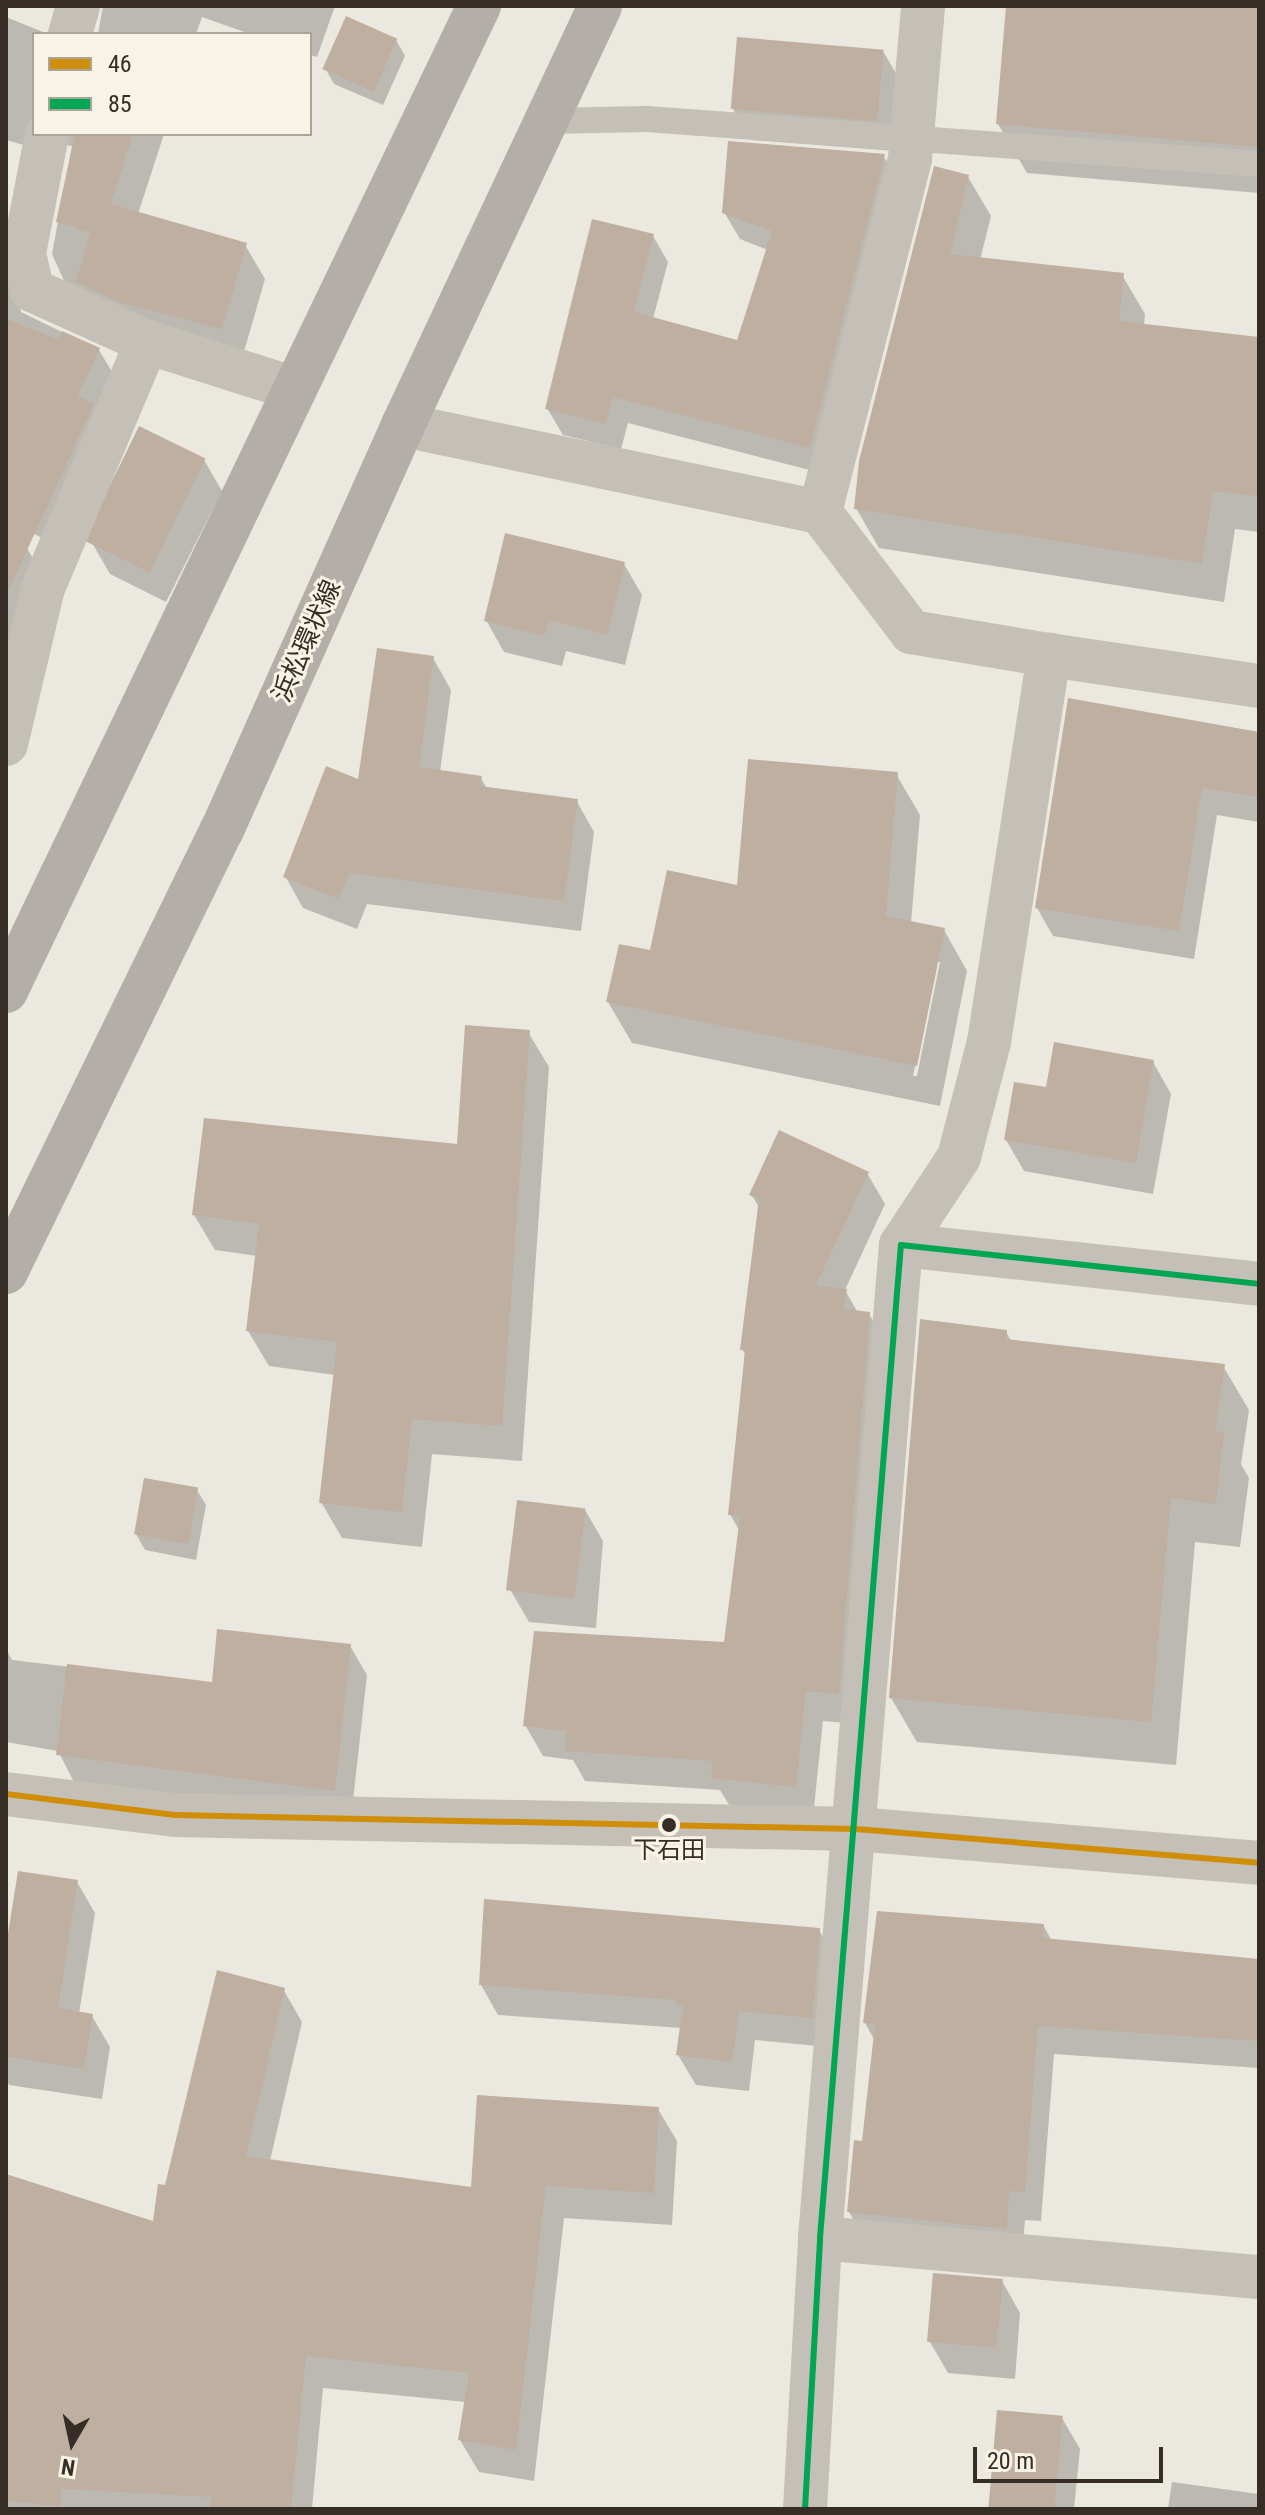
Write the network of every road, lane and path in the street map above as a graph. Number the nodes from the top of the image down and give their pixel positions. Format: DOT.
graph roads {
  1 [pos="78,6"];
  2 [pos="479,6"];
  3 [pos="600,6"];
  4 [pos="923,6"];
  5 [pos="71,32"];
  6 [pos="546,121"];
  7 [pos="47,136"];
  8 [pos="913,137"];
  9 [pos="1259,164"];
  10 [pos="147,342"];
  11 [pos="295,389"];
  12 [pos="403,425"];
  13 [pos="820,512"];
  14 [pos="1049,655"];
  15 [pos="1259,686"];
  16 [pos="6,744"];
  17 [pos="6,986"];
  18 [pos="901,1245"];
  19 [pos="6,1272"];
  20 [pos="1259,1284"];
  21 [pos="6,1794"];
  22 [pos="856,1829"];
  23 [pos="1259,1863"];
  24 [pos="820,2238"];
  25 [pos="1259,2277"];
  26 [pos="805,2509"];
  1 -- 5 [label="street"];
  2 -- 11 [label="main road"];
  3 -- 6 [label="main road, 浜松環状線"];
  4 -- 8 [label="street"];
  6 -- 8 [label="lane"];
  6 -- 12 [label="main road, 浜松環状線"];
  7 -- 10 [label="street"];
  8 -- 9 [label="lane"];
  8 -- 13 [label="street"];
  10 -- 11 [label="street"];
  10 -- 16 [label="street"];
  11 -- 17 [label="main road"];
  12 -- 13 [label="street"];
  12 -- 19 [label="main road, 浜松環状線"];
  13 -- 14 [label="street"];
  14 -- 15 [label="street"];
  14 -- 18 [label="street"];
  18 -- 20 [label="street"];
  18 -- 22 [label="street"];
  21 -- 22 [label="street"];
  22 -- 23 [label="street"];
  22 -- 24 [label="street"];
  24 -- 25 [label="street"];
  24 -- 26 [label="street"];
}
